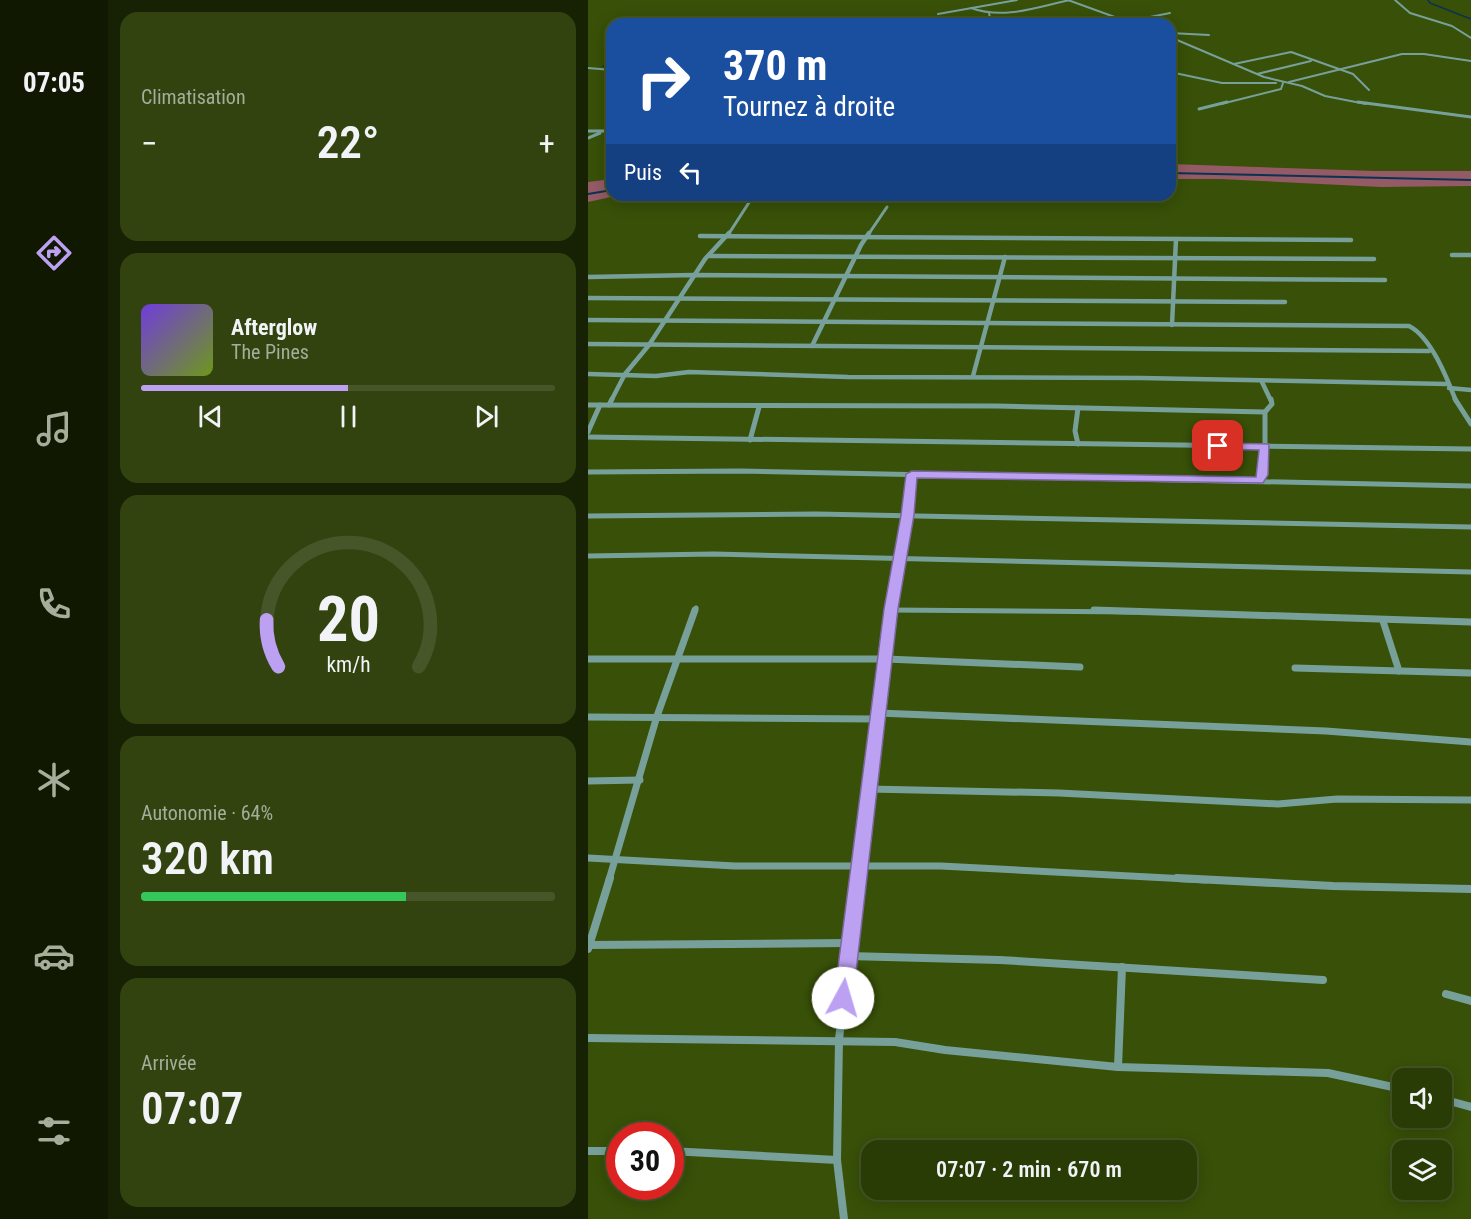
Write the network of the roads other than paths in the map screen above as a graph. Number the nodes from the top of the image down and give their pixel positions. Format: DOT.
graph roads {
  1 [pos="1017,0"];
  2 [pos="1069,0"];
  3 [pos="1395,0"];
  4 [pos="981,2"];
  5 [pos="994,4"];
  6 [pos="980,7"];
  7 [pos="971,8"];
  8 [pos="1170,13"];
  9 [pos="938,14"];
  10 [pos="989,14"];
  11 [pos="990,18"];
  12 [pos="1118,18"];
  13 [pos="1142,18"];
  14 [pos="1176,35"];
  15 [pos="1209,35"];
  16 [pos="1176,38"];
  17 [pos="1471,38"];
  18 [pos="1312,61"];
  19 [pos="1471,61"];
  20 [pos="1234,64"];
  21 [pos="588,68"];
  22 [pos="1336,69"];
  23 [pos="606,70"];
  24 [pos="1176,73"];
  25 [pos="1256,74"];
  26 [pos="1283,83"];
  27 [pos="1369,90"];
  28 [pos="1199,109"];
  29 [pos="1471,117"];
  30 [pos="588,131"];
  31 [pos="603,132"];
  32 [pos="606,132"];
  33 [pos="588,138"];
  34 [pos="750,201"];
  35 [pos="886,207"];
  36 [pos="700,236"];
  37 [pos="727,236"];
  38 [pos="867,236"];
  39 [pos="1176,239"];
  40 [pos="1351,240"];
  41 [pos="1452,255"];
  42 [pos="1471,255"];
  43 [pos="710,256"];
  44 [pos="856,256"];
  45 [pos="1005,256"];
  46 [pos="1374,259"];
  47 [pos="1174,260"];
  48 [pos="693,275"];
  49 [pos="588,277"];
  50 [pos="845,277"];
  51 [pos="998,277"];
  52 [pos="1172,279"];
  53 [pos="1385,280"];
  54 [pos="588,298"];
  55 [pos="678,298"];
  56 [pos="836,298"];
  57 [pos="994,299"];
  58 [pos="1172,301"];
  59 [pos="1285,302"];
  60 [pos="588,320"];
  61 [pos="664,321"];
  62 [pos="825,321"];
  63 [pos="987,324"];
  64 [pos="1172,325"];
  65 [pos="588,344"];
  66 [pos="649,345"];
  67 [pos="812,346"];
  68 [pos="979,348"];
  69 [pos="1430,351"];
  70 [pos="588,374"];
  71 [pos="626,375"];
  72 [pos="973,376"];
  73 [pos="1262,382"];
  74 [pos="1448,386"];
  75 [pos="1471,390"];
  76 [pos="588,405"];
  77 [pos="600,405"];
  78 [pos="609,405"];
  79 [pos="759,406"];
  80 [pos="1078,408"];
  81 [pos="1265,412"];
  82 [pos="1471,424"];
  83 [pos="588,432"];
  84 [pos="588,437"];
  85 [pos="750,440"];
  86 [pos="1078,444"];
  87 [pos="1265,447"];
  88 [pos="1471,449"];
  89 [pos="588,472"];
  90 [pos="912,474"];
  91 [pos="1259,480"];
  92 [pos="1471,486"];
  93 [pos="908,515"];
  94 [pos="588,516"];
  95 [pos="1471,527"];
  96 [pos="588,556"];
  97 [pos="899,558"];
  98 [pos="1471,572"];
  99 [pos="696,608"];
  100 [pos="891,609"];
  101 [pos="1383,621"];
  102 [pos="1471,622"];
  103 [pos="588,658"];
  104 [pos="677,659"];
  105 [pos="886,659"];
  106 [pos="1080,667"];
  107 [pos="1295,668"];
  108 [pos="1399,671"];
  109 [pos="1471,673"];
  110 [pos="657,716"];
  111 [pos="878,716"];
  112 [pos="588,717"];
  113 [pos="1471,742"];
  114 [pos="640,780"];
  115 [pos="588,782"];
  116 [pos="869,789"];
  117 [pos="1471,800"];
  118 [pos="588,858"];
  119 [pos="616,859"];
  120 [pos="859,867"];
  121 [pos="1471,889"];
  122 [pos="848,943"];
  123 [pos="588,946"];
  124 [pos="848,956"];
  125 [pos="1122,967"];
  126 [pos="1323,980"];
  127 [pos="1446,994"];
  128 [pos="1471,1002"];
  129 [pos="588,1038"];
  130 [pos="838,1040"];
  131 [pos="1118,1067"];
  132 [pos="1392,1087"];
  133 [pos="1452,1102"];
  134 [pos="1471,1107"];
  135 [pos="588,1151"];
  136 [pos="606,1151"];
  137 [pos="684,1152"];
  138 [pos="837,1160"];
  139 [pos="844,1219"];
  1 -- 5 [label="street"];
  2 -- 10 [label="street"];
  2 -- 12 [label="street"];
  3 -- 17 [label="street"];
  4 -- 5 [label="street"];
  4 -- 6 [label="street"];
  5 -- 6 [label="street"];
  6 -- 7 [label="street"];
  7 -- 9 [label="street"];
  7 -- 10 [label="street"];
  8 -- 13 [label="street"];
  10 -- 11 [label="street"];
  14 -- 15 [label="street"];
  16 -- 20 [label="street"];
  18 -- 20 [label="street"];
  18 -- 22 [label="street"];
  18 -- 25 [label="street"];
  19 -- 22 [label="street"];
  20 -- 25 [label="street"];
  21 -- 23 [label="street"];
  22 -- 26 [label="street"];
  22 -- 27 [label="street"];
  24 -- 26 [label="street"];
  25 -- 26 [label="street"];
  26 -- 28 [label="street"];
  26 -- 29 [label="street"];
  30 -- 31 [label="street"];
  31 -- 32 [label="street"];
  31 -- 33 [label="street"];
  34 -- 37 [label="street"];
  35 -- 38 [label="street"];
  36 -- 37 [label="street"];
  37 -- 38 [label="street"];
  37 -- 43 [label="street"];
  38 -- 39 [label="street"];
  38 -- 44 [label="street"];
  39 -- 40 [label="street"];
  39 -- 47 [label="street"];
  41 -- 42 [label="street"];
  43 -- 44 [label="street"];
  43 -- 48 [label="street"];
  44 -- 45 [label="street"];
  44 -- 50 [label="street"];
  45 -- 47 [label="street"];
  45 -- 51 [label="street"];
  46 -- 47 [label="street"];
  47 -- 52 [label="street"];
  48 -- 49 [label="street"];
  48 -- 50 [label="street"];
  48 -- 55 [label="street"];
  50 -- 51 [label="street"];
  50 -- 56 [label="street"];
  51 -- 52 [label="street"];
  51 -- 57 [label="street"];
  52 -- 53 [label="street"];
  52 -- 58 [label="street"];
  54 -- 55 [label="street"];
  55 -- 56 [label="street"];
  55 -- 61 [label="street"];
  56 -- 57 [label="street"];
  56 -- 62 [label="street"];
  57 -- 58 [label="street"];
  57 -- 63 [label="street"];
  58 -- 59 [label="street"];
  58 -- 64 [label="street"];
  60 -- 61 [label="street"];
  61 -- 62 [label="street"];
  61 -- 66 [label="street"];
  62 -- 63 [label="street"];
  62 -- 67 [label="street"];
  63 -- 64 [label="street"];
  63 -- 68 [label="street"];
  64 -- 69 [label="street"];
  65 -- 66 [label="street"];
  66 -- 67 [label="street"];
  66 -- 71 [label="street"];
  67 -- 68 [label="street"];
  68 -- 69 [label="street"];
  68 -- 72 [label="street"];
  69 -- 74 [label="street"];
  70 -- 71 [label="street"];
  71 -- 72 [label="street"];
  71 -- 78 [label="street"];
  72 -- 73 [label="street"];
  73 -- 74 [label="street"];
  73 -- 81 [label="street"];
  74 -- 75 [label="street"];
  74 -- 82 [label="street"];
  76 -- 77 [label="street"];
  77 -- 78 [label="street"];
  77 -- 83 [label="street"];
  78 -- 79 [label="street"];
  79 -- 80 [label="street"];
  79 -- 85 [label="street"];
  80 -- 81 [label="street"];
  80 -- 86 [label="street"];
  81 -- 87 [label="street"];
  84 -- 85 [label="street"];
  85 -- 86 [label="street"];
  86 -- 87 [label="street"];
  87 -- 88 [label="street"];
  87 -- 91 [label="street"];
  89 -- 90 [label="street"];
  90 -- 91 [label="street"];
  90 -- 93 [label="street"];
  91 -- 92 [label="street"];
  93 -- 94 [label="street"];
  93 -- 95 [label="street"];
  93 -- 97 [label="street"];
  96 -- 97 [label="street"];
  97 -- 98 [label="street"];
  97 -- 100 [label="street"];
  99 -- 104 [label="street"];
  100 -- 101 [label="street"];
  100 -- 105 [label="street"];
  101 -- 102 [label="street"];
  101 -- 108 [label="street"];
  103 -- 104 [label="street"];
  104 -- 105 [label="street"];
  104 -- 110 [label="street"];
  105 -- 106 [label="street"];
  105 -- 111 [label="street"];
  107 -- 108 [label="street"];
  108 -- 109 [label="street"];
  110 -- 111 [label="street"];
  110 -- 112 [label="street"];
  110 -- 114 [label="street"];
  111 -- 113 [label="street"];
  111 -- 116 [label="street"];
  114 -- 115 [label="street"];
  114 -- 119 [label="street"];
  116 -- 117 [label="street"];
  116 -- 120 [label="street"];
  118 -- 119 [label="street"];
  119 -- 120 [label="street"];
  119 -- 123 [label="street"];
  120 -- 121 [label="street"];
  120 -- 122 [label="street"];
  122 -- 123 [label="street"];
  122 -- 124 [label="street"];
  124 -- 125 [label="street"];
  124 -- 130 [label="street"];
  125 -- 126 [label="street"];
  125 -- 131 [label="street"];
  127 -- 128 [label="street"];
  129 -- 130 [label="street"];
  130 -- 131 [label="street"];
  130 -- 138 [label="street"];
  131 -- 132 [label="street"];
  133 -- 134 [label="street"];
  135 -- 136 [label="street"];
  137 -- 138 [label="street"];
  138 -- 139 [label="street"];
}
